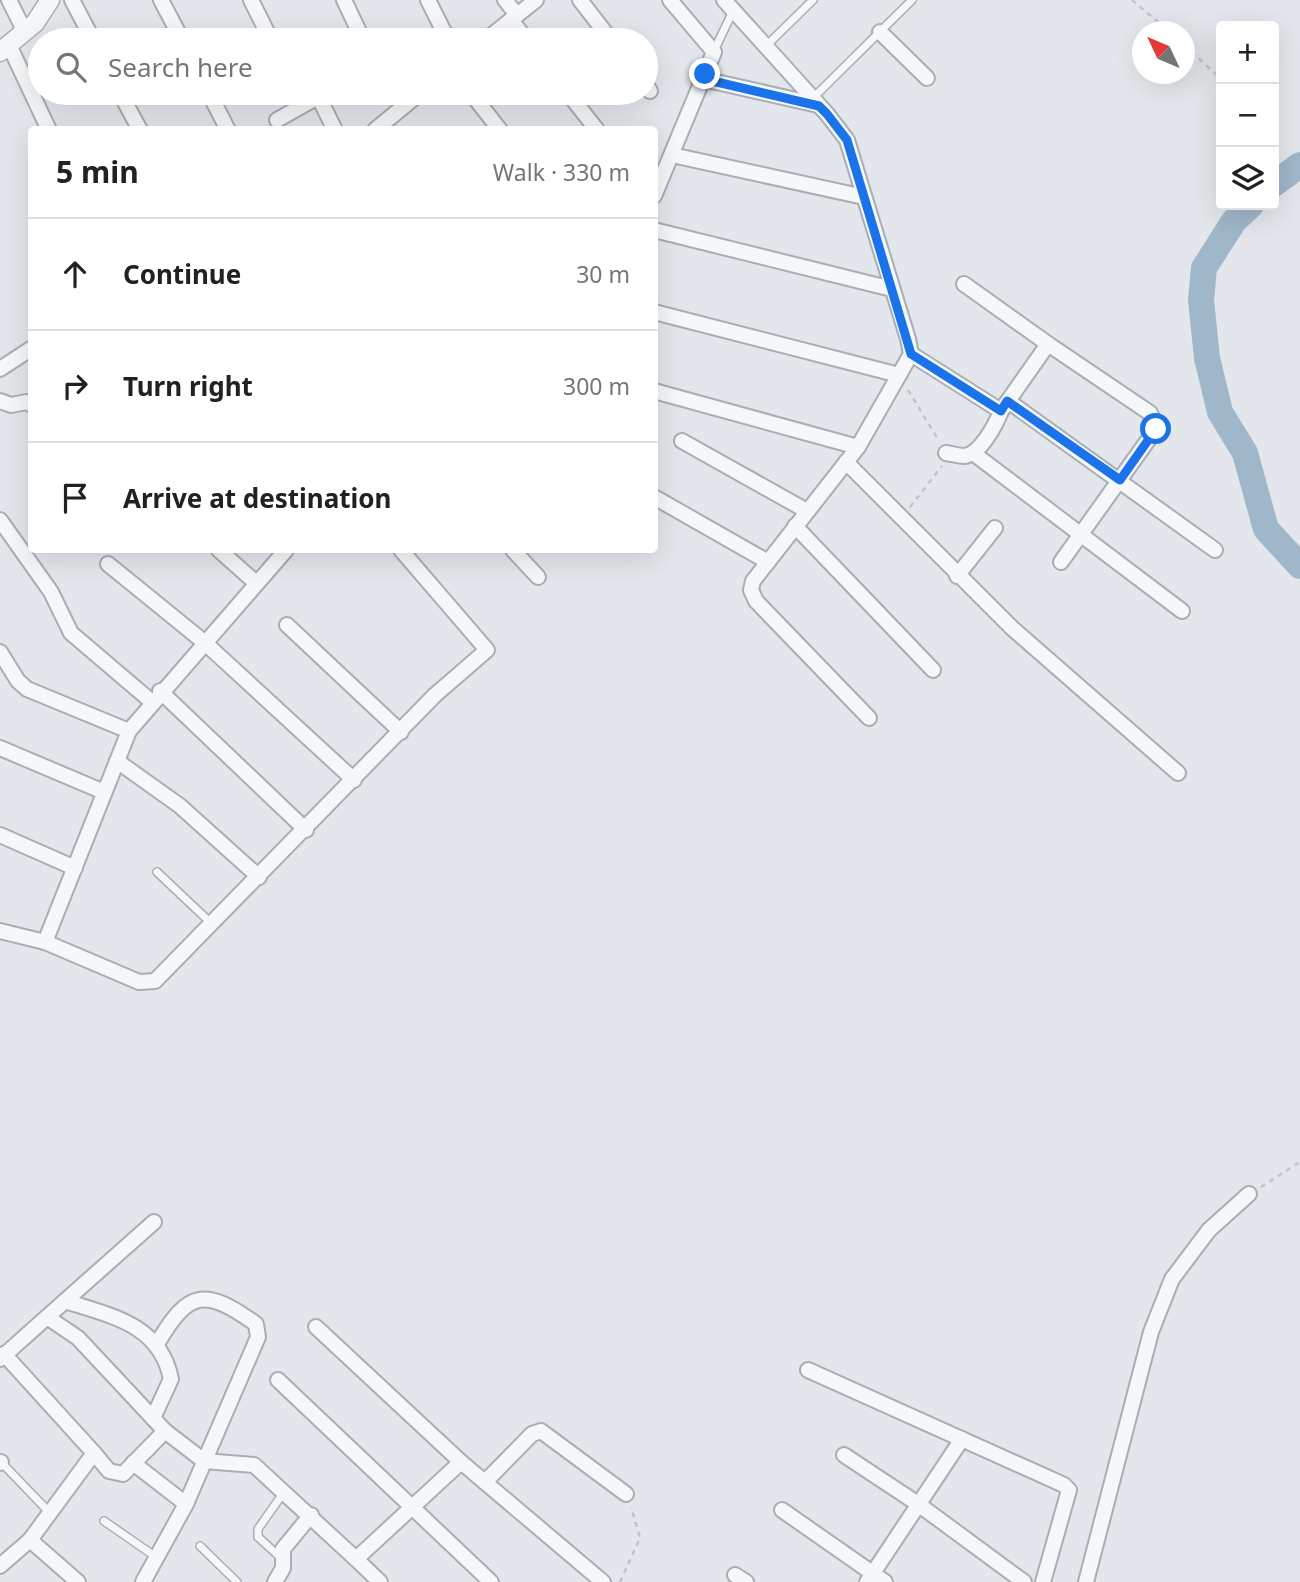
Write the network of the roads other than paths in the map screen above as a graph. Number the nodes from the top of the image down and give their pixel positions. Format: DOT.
graph roads {
  1 [pos="9,0"];
  2 [pos="50,0"];
  3 [pos="72,0"];
  4 [pos="161,0"];
  5 [pos="251,0"];
  6 [pos="344,0"];
  7 [pos="428,0"];
  8 [pos="505,0"];
  9 [pos="536,0"];
  10 [pos="580,0"];
  11 [pos="670,0"];
  12 [pos="723,0"];
  13 [pos="813,0"];
  14 [pos="912,0"];
  15 [pos="732,13"];
  16 [pos="514,18"];
  17 [pos="29,28"];
  18 [pos="87,28"];
  19 [pos="175,28"];
  20 [pos="265,28"];
  21 [pos="357,28"];
  22 [pos="442,28"];
  23 [pos="501,28"];
  24 [pos="520,28"];
  25 [pos="602,28"];
  26 [pos="28,29"];
  27 [pos="24,32"];
  28 [pos="880,32"];
  29 [pos="4,48"];
  30 [pos="765,48"];
  31 [pos="713,52"];
  32 [pos="927,78"];
  33 [pos="704,79"];
  34 [pos="28,91"];
  35 [pos="816,102"];
  36 [pos="36,105"];
  37 [pos="126,105"];
  38 [pos="215,105"];
  39 [pos="293,105"];
  40 [pos="326,105"];
  41 [pos="405,105"];
  42 [pos="480,105"];
  43 [pos="577,105"];
  44 [pos="390,117"];
  45 [pos="277,120"];
  46 [pos="48,126"];
  47 [pos="138,126"];
  48 [pos="226,126"];
  49 [pos="334,126"];
  50 [pos="380,126"];
  51 [pos="398,126"];
  52 [pos="497,126"];
  53 [pos="594,126"];
  54 [pos="671,155"];
  55 [pos="658,186"];
  56 [pos="864,197"];
  57 [pos="658,231"];
  58 [pos="964,284"];
  59 [pos="892,289"];
  60 [pos="658,313"];
  61 [pos="1048,344"];
  62 [pos="28,351"];
  63 [pos="911,354"];
  64 [pos="0,369"];
  65 [pos="899,375"];
  66 [pos="658,392"];
  67 [pos="0,401"];
  68 [pos="28,403"];
  69 [pos="1004,406"];
  70 [pos="682,442"];
  71 [pos="858,447"];
  72 [pos="946,453"];
  73 [pos="973,453"];
  74 [pos="846,462"];
  75 [pos="1120,480"];
  76 [pos="658,499"];
  77 [pos="807,511"];
  78 [pos="0,520"];
  79 [pos="795,526"];
  80 [pos="995,528"];
  81 [pos="1080,536"];
  82 [pos="1215,550"];
  83 [pos="222,553"];
  84 [pos="283,553"];
  85 [pos="404,553"];
  86 [pos="516,553"];
  87 [pos="768,562"];
  88 [pos="1061,562"];
  89 [pos="108,564"];
  90 [pos="957,576"];
  91 [pos="538,577"];
  92 [pos="256,583"];
  93 [pos="1182,611"];
  94 [pos="287,625"];
  95 [pos="204,642"];
  96 [pos="0,652"];
  97 [pos="933,670"];
  98 [pos="156,697"];
  99 [pos="869,719"];
  100 [pos="128,731"];
  101 [pos="401,732"];
  102 [pos="0,748"];
  103 [pos="117,761"];
  104 [pos="1178,774"];
  105 [pos="354,780"];
  106 [pos="104,792"];
  107 [pos="306,830"];
  108 [pos="0,835"];
  109 [pos="75,868"];
  110 [pos="157,872"];
  111 [pos="259,877"];
  112 [pos="213,924"];
  113 [pos="0,931"];
  114 [pos="45,942"];
  115 [pos="1250,1194"];
  116 [pos="155,1222"];
  117 [pos="65,1301"];
  118 [pos="47,1317"];
  119 [pos="316,1327"];
  120 [pos="157,1344"];
  121 [pos="2,1357"];
  122 [pos="808,1370"];
  123 [pos="278,1380"];
  124 [pos="153,1418"];
  125 [pos="166,1431"];
  126 [pos="962,1439"];
  127 [pos="94,1453"];
  128 [pos="844,1455"];
  129 [pos="204,1461"];
  130 [pos="0,1462"];
  131 [pos="461,1462"];
  132 [pos="133,1464"];
  133 [pos="485,1482"];
  134 [pos="285,1492"];
  135 [pos="626,1494"];
  136 [pos="186,1504"];
  137 [pos="918,1504"];
  138 [pos="410,1507"];
  139 [pos="782,1510"];
  140 [pos="50,1513"];
  141 [pos="312,1515"];
  142 [pos="104,1521"];
  143 [pos="30,1540"];
  144 [pos="200,1546"];
  145 [pos="156,1557"];
  146 [pos="281,1558"];
  147 [pos="356,1559"];
  148 [pos="0,1566"];
  149 [pos="870,1577"];
  150 [pos="78,1582"];
  151 [pos="143,1582"];
  152 [pos="237,1582"];
  153 [pos="275,1582"];
  154 [pos="380,1582"];
  155 [pos="491,1582"];
  156 [pos="603,1582"];
  157 [pos="885,1582"];
  158 [pos="1024,1582"];
  159 [pos="1043,1582"];
  160 [pos="1086,1582"];
  1 -- 27 [label="street"];
  2 -- 17 [label="street"];
  3 -- 18 [label="street"];
  4 -- 19 [label="street"];
  5 -- 20 [label="street"];
  6 -- 21 [label="street"];
  7 -- 22 [label="street"];
  8 -- 16 [label="street"];
  9 -- 16 [label="street"];
  10 -- 25 [label="street"];
  11 -- 31 [label="street"];
  12 -- 15 [label="street"];
  13 -- 30 [label="lane"];
  14 -- 28 [label="lane"];
  15 -- 30 [label="street"];
  15 -- 31 [label="lane"];
  16 -- 23 [label="street"];
  16 -- 24 [label="street"];
  26 -- 27 [label="street"];
  27 -- 29 [label="street"];
  28 -- 32 [label="street"];
  28 -- 35 [label="lane"];
  29 -- 34 [label="street"];
  30 -- 35 [label="street"];
  31 -- 33 [label="street"];
  33 -- 35 [label="street"];
  33 -- 54 [label="street"];
  35 -- 56 [label="street"];
  36 -- 46 [label="street"];
  37 -- 47 [label="street"];
  38 -- 48 [label="street"];
  39 -- 45 [label="street"];
  40 -- 49 [label="street"];
  41 -- 44 [label="street"];
  42 -- 52 [label="street"];
  43 -- 53 [label="street"];
  44 -- 50 [label="street"];
  44 -- 51 [label="street"];
  54 -- 55 [label="street"];
  54 -- 56 [label="street"];
  56 -- 59 [label="street"];
  57 -- 59 [label="street"];
  58 -- 61 [label="street"];
  59 -- 63 [label="street"];
  60 -- 65 [label="street"];
  61 -- 69 [label="street"];
  61 -- 75 [label="street"];
  62 -- 64 [label="street"];
  63 -- 65 [label="street"];
  63 -- 69 [label="street"];
  65 -- 71 [label="street"];
  66 -- 71 [label="street"];
  67 -- 68 [label="street"];
  69 -- 73 [label="street"];
  69 -- 75 [label="street"];
  70 -- 77 [label="street"];
  71 -- 74 [label="street"];
  72 -- 73 [label="street"];
  73 -- 81 [label="street"];
  74 -- 77 [label="street"];
  74 -- 90 [label="street"];
  75 -- 81 [label="street"];
  75 -- 82 [label="street"];
  76 -- 87 [label="street"];
  77 -- 79 [label="street"];
  78 -- 98 [label="street"];
  79 -- 87 [label="street"];
  79 -- 97 [label="street"];
  80 -- 90 [label="street"];
  81 -- 88 [label="street"];
  81 -- 93 [label="street"];
  83 -- 92 [label="street"];
  84 -- 92 [label="street"];
  85 -- 101 [label="street"];
  86 -- 91 [label="street"];
  87 -- 99 [label="street"];
  89 -- 95 [label="street"];
  90 -- 104 [label="street"];
  92 -- 95 [label="street"];
  94 -- 101 [label="street"];
  95 -- 98 [label="street"];
  95 -- 105 [label="street"];
  96 -- 100 [label="street"];
  98 -- 100 [label="street"];
  98 -- 107 [label="street"];
  100 -- 103 [label="street"];
  101 -- 105 [label="street"];
  102 -- 106 [label="street"];
  103 -- 106 [label="street"];
  103 -- 111 [label="street"];
  105 -- 107 [label="street"];
  106 -- 109 [label="street"];
  107 -- 111 [label="street"];
  108 -- 109 [label="street"];
  109 -- 114 [label="street"];
  110 -- 112 [label="lane"];
  111 -- 112 [label="street"];
  112 -- 114 [label="street"];
  113 -- 114 [label="street"];
  115 -- 160 [label="street"];
  116 -- 117 [label="street"];
  117 -- 118 [label="street"];
  117 -- 120 [label="street"];
  118 -- 121 [label="street"];
  118 -- 124 [label="street"];
  119 -- 131 [label="street"];
  120 -- 124 [label="street"];
  120 -- 129 [label="street"];
  121 -- 127 [label="street"];
  122 -- 126 [label="street"];
  123 -- 138 [label="street"];
  124 -- 125 [label="street"];
  125 -- 129 [label="street"];
  125 -- 132 [label="street"];
  126 -- 137 [label="street"];
  126 -- 159 [label="street"];
  127 -- 132 [label="street"];
  127 -- 140 [label="street"];
  128 -- 137 [label="street"];
  129 -- 134 [label="street"];
  129 -- 136 [label="street"];
  130 -- 140 [label="lane"];
  131 -- 133 [label="street"];
  131 -- 138 [label="street"];
  132 -- 136 [label="street"];
  133 -- 135 [label="street"];
  133 -- 156 [label="street"];
  134 -- 141 [label="street"];
  134 -- 146 [label="lane"];
  136 -- 145 [label="street"];
  137 -- 149 [label="street"];
  137 -- 158 [label="street"];
  138 -- 147 [label="street"];
  138 -- 155 [label="street"];
  139 -- 149 [label="street"];
  140 -- 143 [label="street"];
  141 -- 146 [label="street"];
  141 -- 147 [label="street"];
  142 -- 145 [label="lane"];
  143 -- 148 [label="street"];
  143 -- 150 [label="street"];
  144 -- 152 [label="lane"];
  145 -- 151 [label="street"];
  146 -- 153 [label="street"];
  147 -- 154 [label="street"];
  149 -- 157 [label="street"];
}
